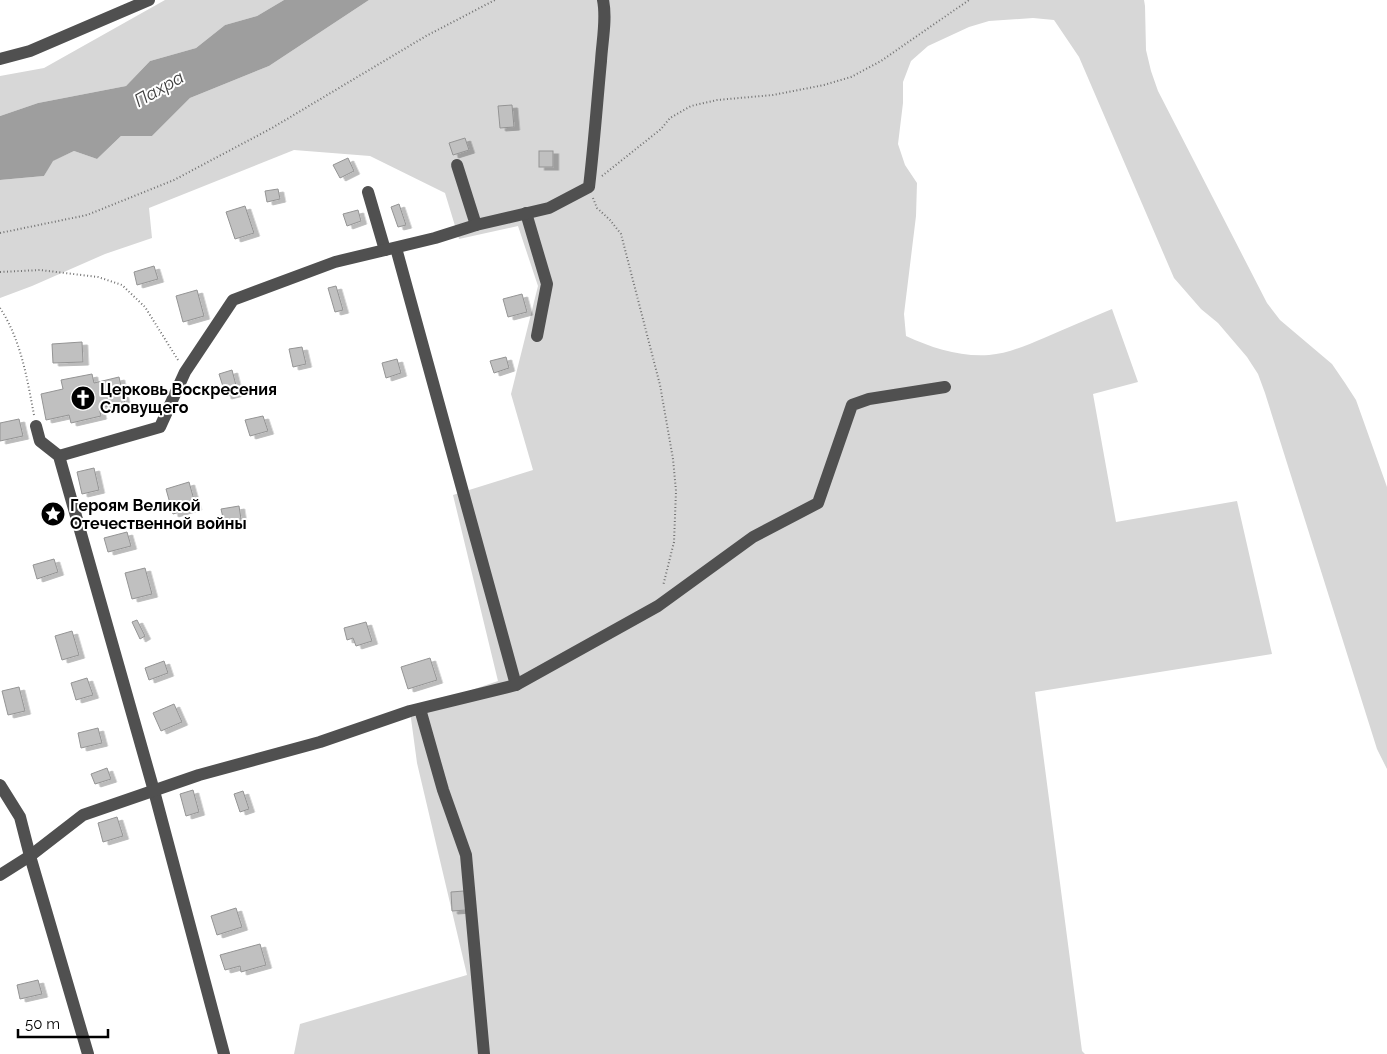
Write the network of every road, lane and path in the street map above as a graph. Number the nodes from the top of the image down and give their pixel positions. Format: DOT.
graph roads {
  1 [pos="149,0"];
  2 [pos="494,0"];
  3 [pos="603,0"];
  4 [pos="969,0"];
  5 [pos="0,59"];
  6 [pos="457,165"];
  7 [pos="589,187"];
  8 [pos="368,192"];
  9 [pos="526,213"];
  10 [pos="476,225"];
  11 [pos="0,233"];
  12 [pos="390,249"];
  13 [pos="0,272"];
  14 [pos="0,308"];
  15 [pos="537,336"];
  16 [pos="185,372"];
  17 [pos="945,387"];
  18 [pos="36,426"];
  19 [pos="59,456"];
  20 [pos="658,606"];
  21 [pos="516,685"];
  22 [pos="420,709"];
  23 [pos="0,785"];
  24 [pos="154,791"];
  25 [pos="30,856"];
  26 [pos="0,875"];
  27 [pos="88,1054"];
  28 [pos="224,1054"];
  29 [pos="484,1054"];
  1 -- 5 [label="street"];
  2 -- 11 [label="path"];
  3 -- 7 [label="street"];
  4 -- 7 [label="path"];
  6 -- 10 [label="street"];
  7 -- 9 [label="street"];
  7 -- 20 [label="path"];
  8 -- 12 [label="street"];
  9 -- 10 [label="street"];
  9 -- 15 [label="street"];
  10 -- 12 [label="street"];
  12 -- 16 [label="street"];
  12 -- 21 [label="street"];
  13 -- 16 [label="path"];
  14 -- 18 [label="path"];
  16 -- 19 [label="street"];
  17 -- 20 [label="street"];
  18 -- 19 [label="street"];
  19 -- 24 [label="street"];
  20 -- 21 [label="street"];
  21 -- 22 [label="street"];
  22 -- 24 [label="street"];
  22 -- 29 [label="street"];
  23 -- 25 [label="street"];
  24 -- 25 [label="street"];
  24 -- 28 [label="street"];
  25 -- 26 [label="street"];
  25 -- 27 [label="street"];
}
